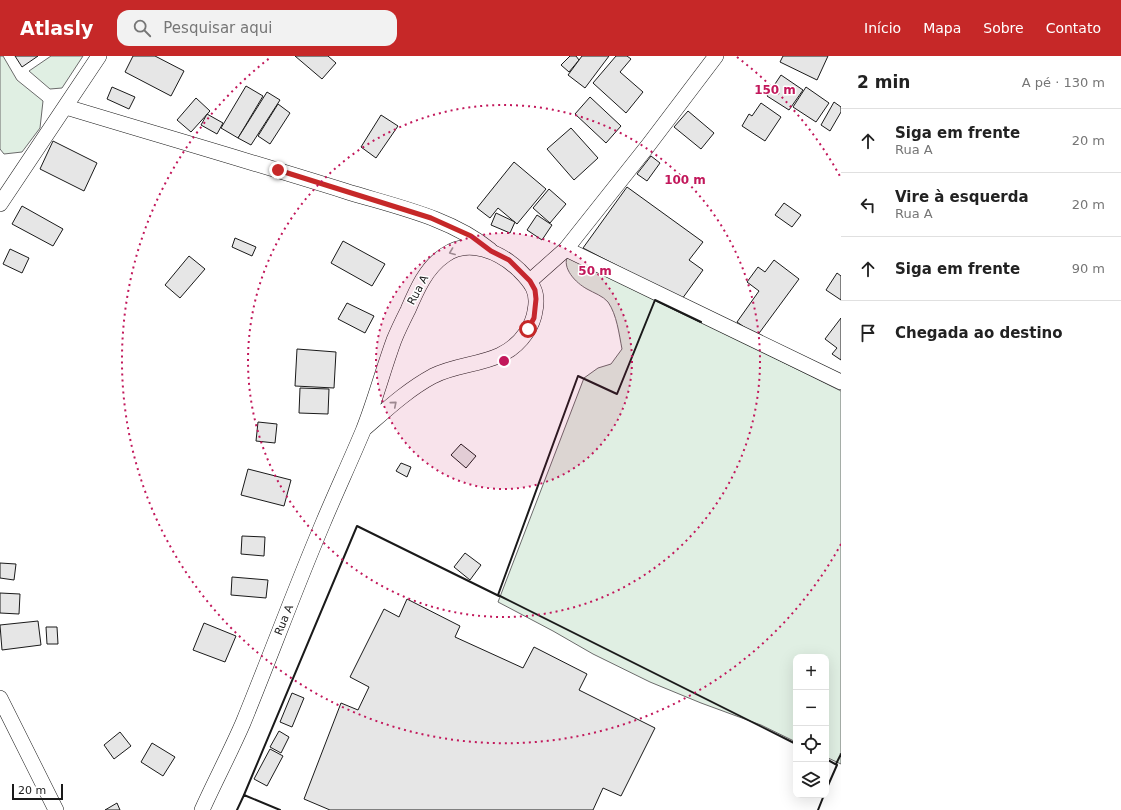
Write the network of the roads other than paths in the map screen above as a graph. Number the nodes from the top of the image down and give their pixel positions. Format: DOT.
graph roads {
  1 [pos="99,56"];
  2 [pos="716,56"];
  3 [pos="66,107"];
  4 [pos="0,204"];
  5 [pos="566,249"];
  6 [pos="491,251"];
  7 [pos="530,281"];
  8 [pos="841,382"];
  9 [pos="364,428"];
  10 [pos="0,698"];
  11 [pos="56,810"];
  12 [pos="202,810"];
  1 -- 3 [label="street"];
  2 -- 5 [label="street"];
  3 -- 4 [label="street"];
  3 -- 6 [label="street"];
  5 -- 7 [label="street"];
  5 -- 8 [label="street"];
  6 -- 7 [label="street, Rua A"];
  6 -- 9 [label="street, Rua A, one-way"];
  9 -- 7 [label="street, Rua A, one-way"];
  9 -- 12 [label="street, Rua A"];
  10 -- 11 [label="street"];
}
